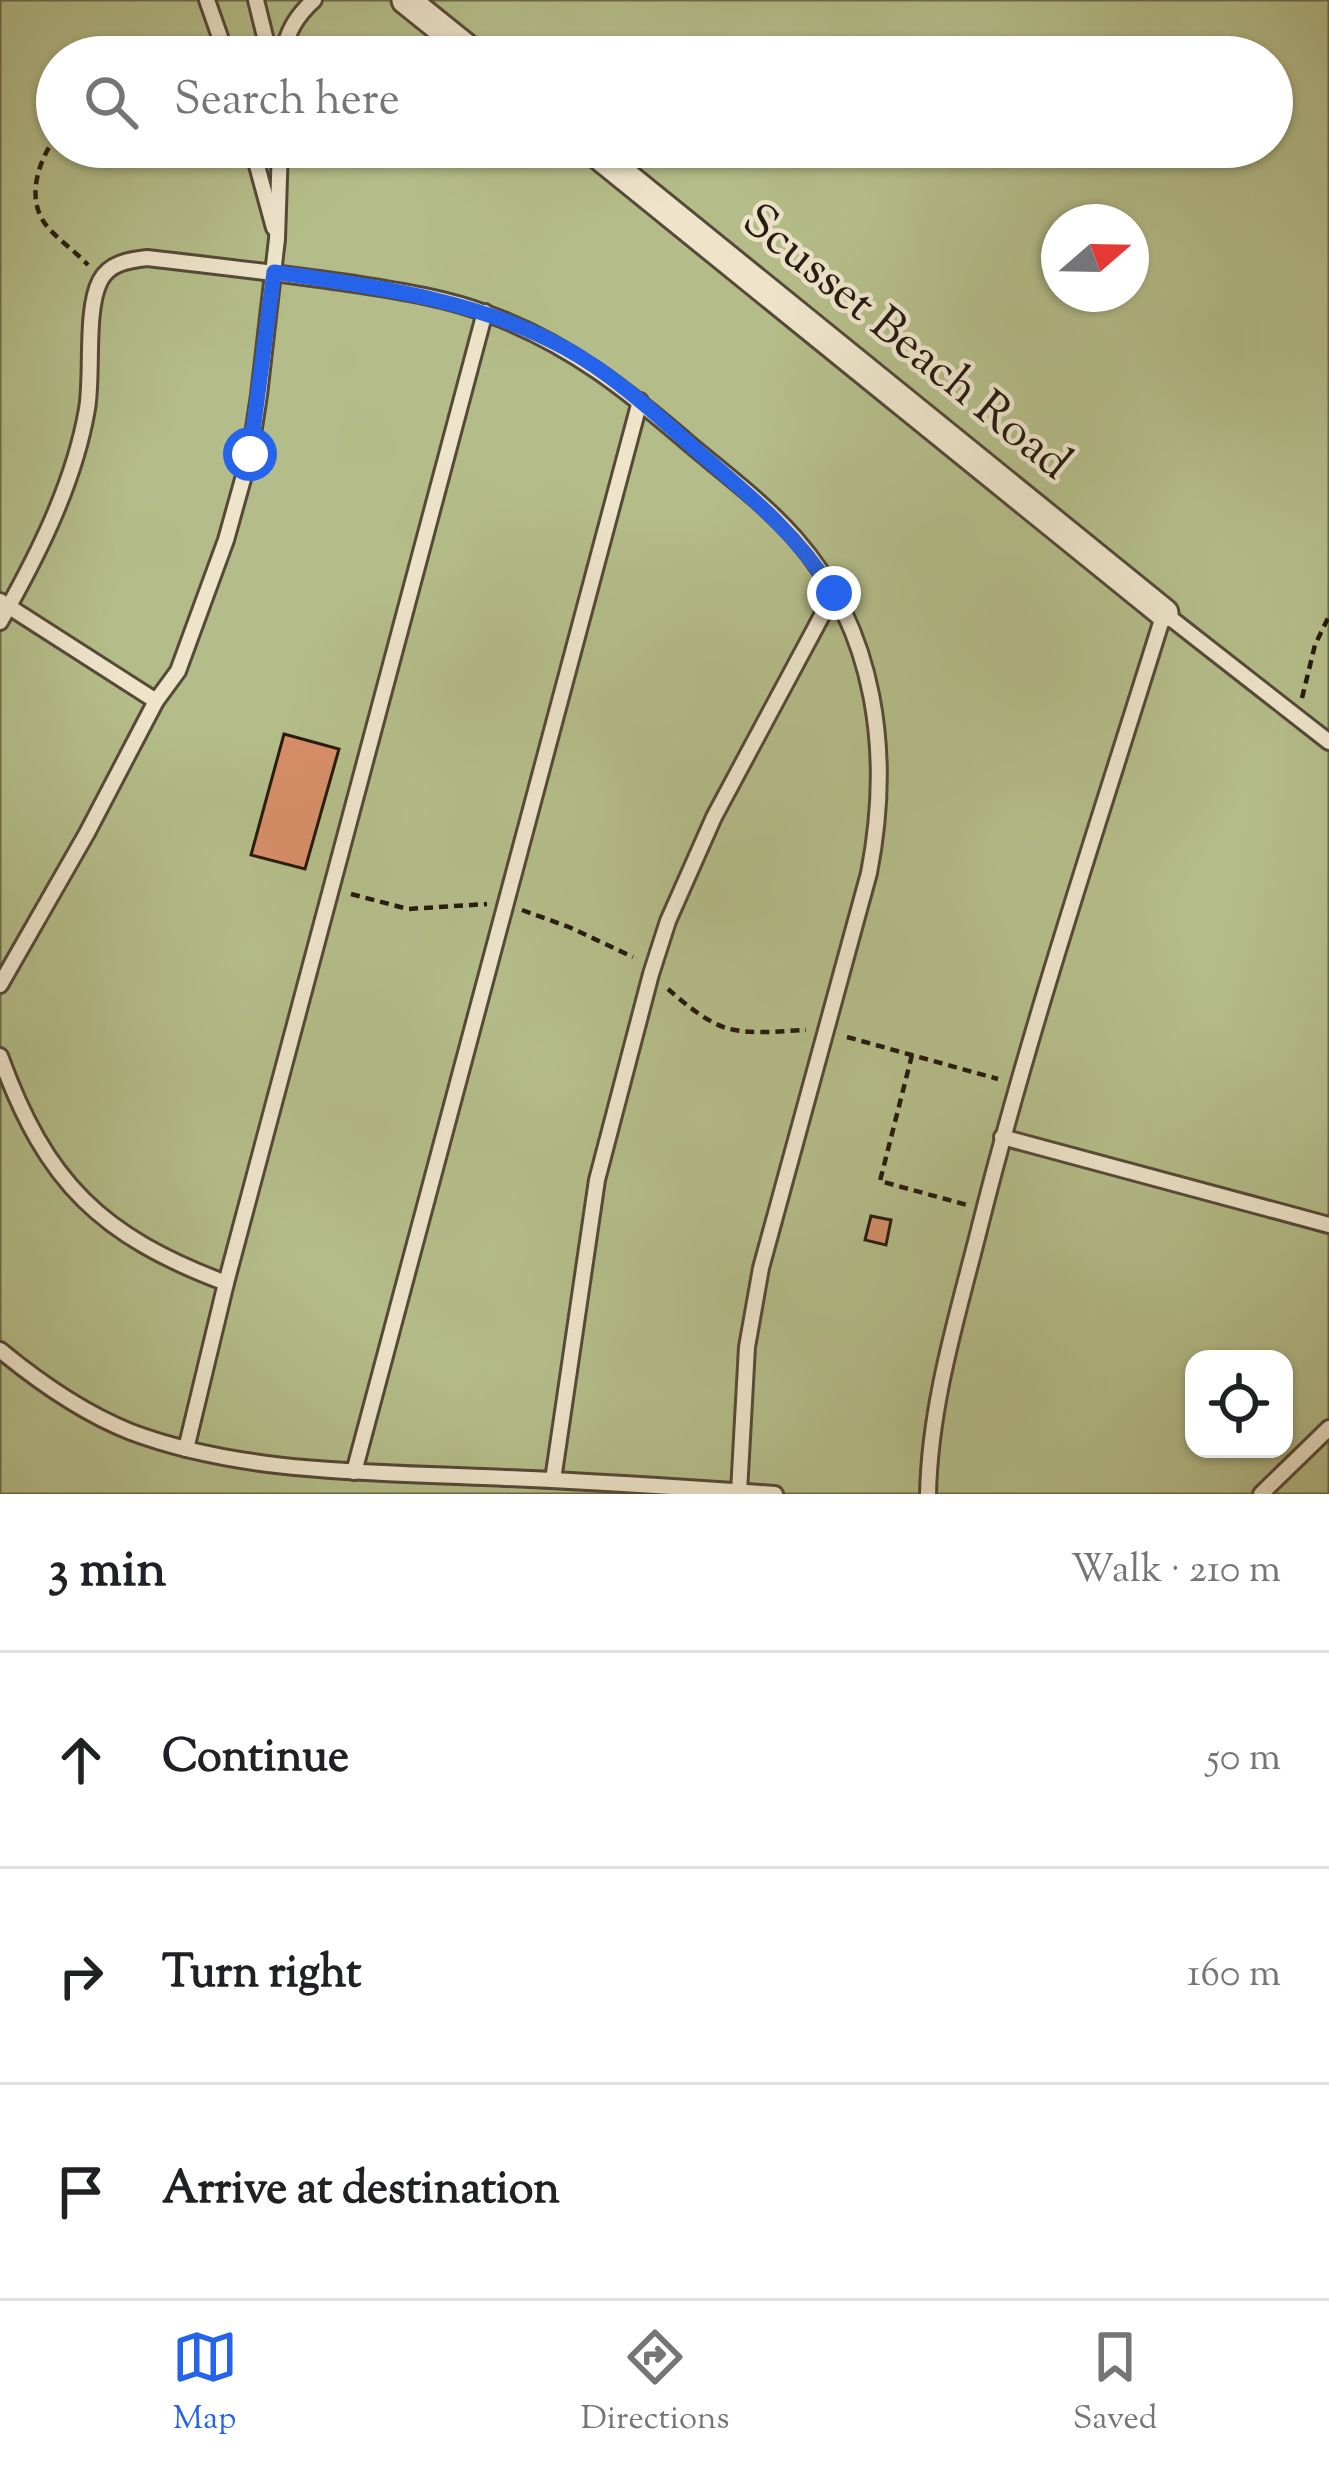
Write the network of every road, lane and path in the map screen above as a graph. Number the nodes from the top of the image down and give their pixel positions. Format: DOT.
graph roads {
  1 [pos="256,0"];
  2 [pos="314,0"];
  3 [pos="406,0"];
  4 [pos="210,3"];
  5 [pos="220,36"];
  6 [pos="265,36"];
  7 [pos="287,36"];
  8 [pos="451,36"];
  9 [pos="41,168"];
  10 [pos="258,168"];
  11 [pos="279,168"];
  12 [pos="615,168"];
  13 [pos="277,239"];
  14 [pos="274,272"];
  15 [pos="100,279"];
  16 [pos="485,313"];
  17 [pos="640,401"];
  18 [pos="834,593"];
  19 [pos="5,603"];
  20 [pos="1164,613"];
  21 [pos="1329,616"];
  22 [pos="0,622"];
  23 [pos="156,701"];
  24 [pos="1304,722"];
  25 [pos="1329,742"];
  26 [pos="0,985"];
  27 [pos="912,1055"];
  28 [pos="0,1056"];
  29 [pos="1002,1137"];
  30 [pos="984,1209"];
  31 [pos="1329,1225"];
  32 [pos="226,1283"];
  33 [pos="0,1351"];
  34 [pos="1329,1428"];
  35 [pos="186,1449"];
  36 [pos="354,1472"];
  37 [pos="553,1480"];
  38 [pos="739,1492"];
  39 [pos="775,1494"];
  40 [pos="928,1494"];
  41 [pos="1261,1494"];
  1 -- 6 [label="lane"];
  2 -- 7 [label="lane"];
  3 -- 8 [label="street"];
  4 -- 5 [label="lane"];
  9 -- 15 [label="path"];
  10 -- 13 [label="lane"];
  11 -- 13 [label="lane"];
  12 -- 20 [label="street, Scusset Beach Road"];
  13 -- 14 [label="lane"];
  14 -- 15 [label="lane"];
  14 -- 16 [label="lane"];
  14 -- 23 [label="lane"];
  15 -- 19 [label="lane"];
  16 -- 17 [label="lane"];
  16 -- 32 [label="lane"];
  17 -- 18 [label="lane"];
  17 -- 36 [label="lane"];
  18 -- 37 [label="lane"];
  18 -- 38 [label="lane"];
  19 -- 22 [label="lane"];
  19 -- 23 [label="lane"];
  20 -- 24 [label="lane"];
  20 -- 29 [label="lane"];
  21 -- 24 [label="path"];
  23 -- 26 [label="lane"];
  24 -- 25 [label="lane"];
  27 -- 30 [label="path"];
  28 -- 32 [label="lane"];
  29 -- 30 [label="lane"];
  29 -- 31 [label="lane"];
  30 -- 40 [label="lane"];
  32 -- 35 [label="lane"];
  33 -- 35 [label="lane"];
  34 -- 41 [label="lane"];
  35 -- 36 [label="lane"];
  36 -- 37 [label="lane"];
  37 -- 38 [label="lane"];
  38 -- 39 [label="lane"];
}
